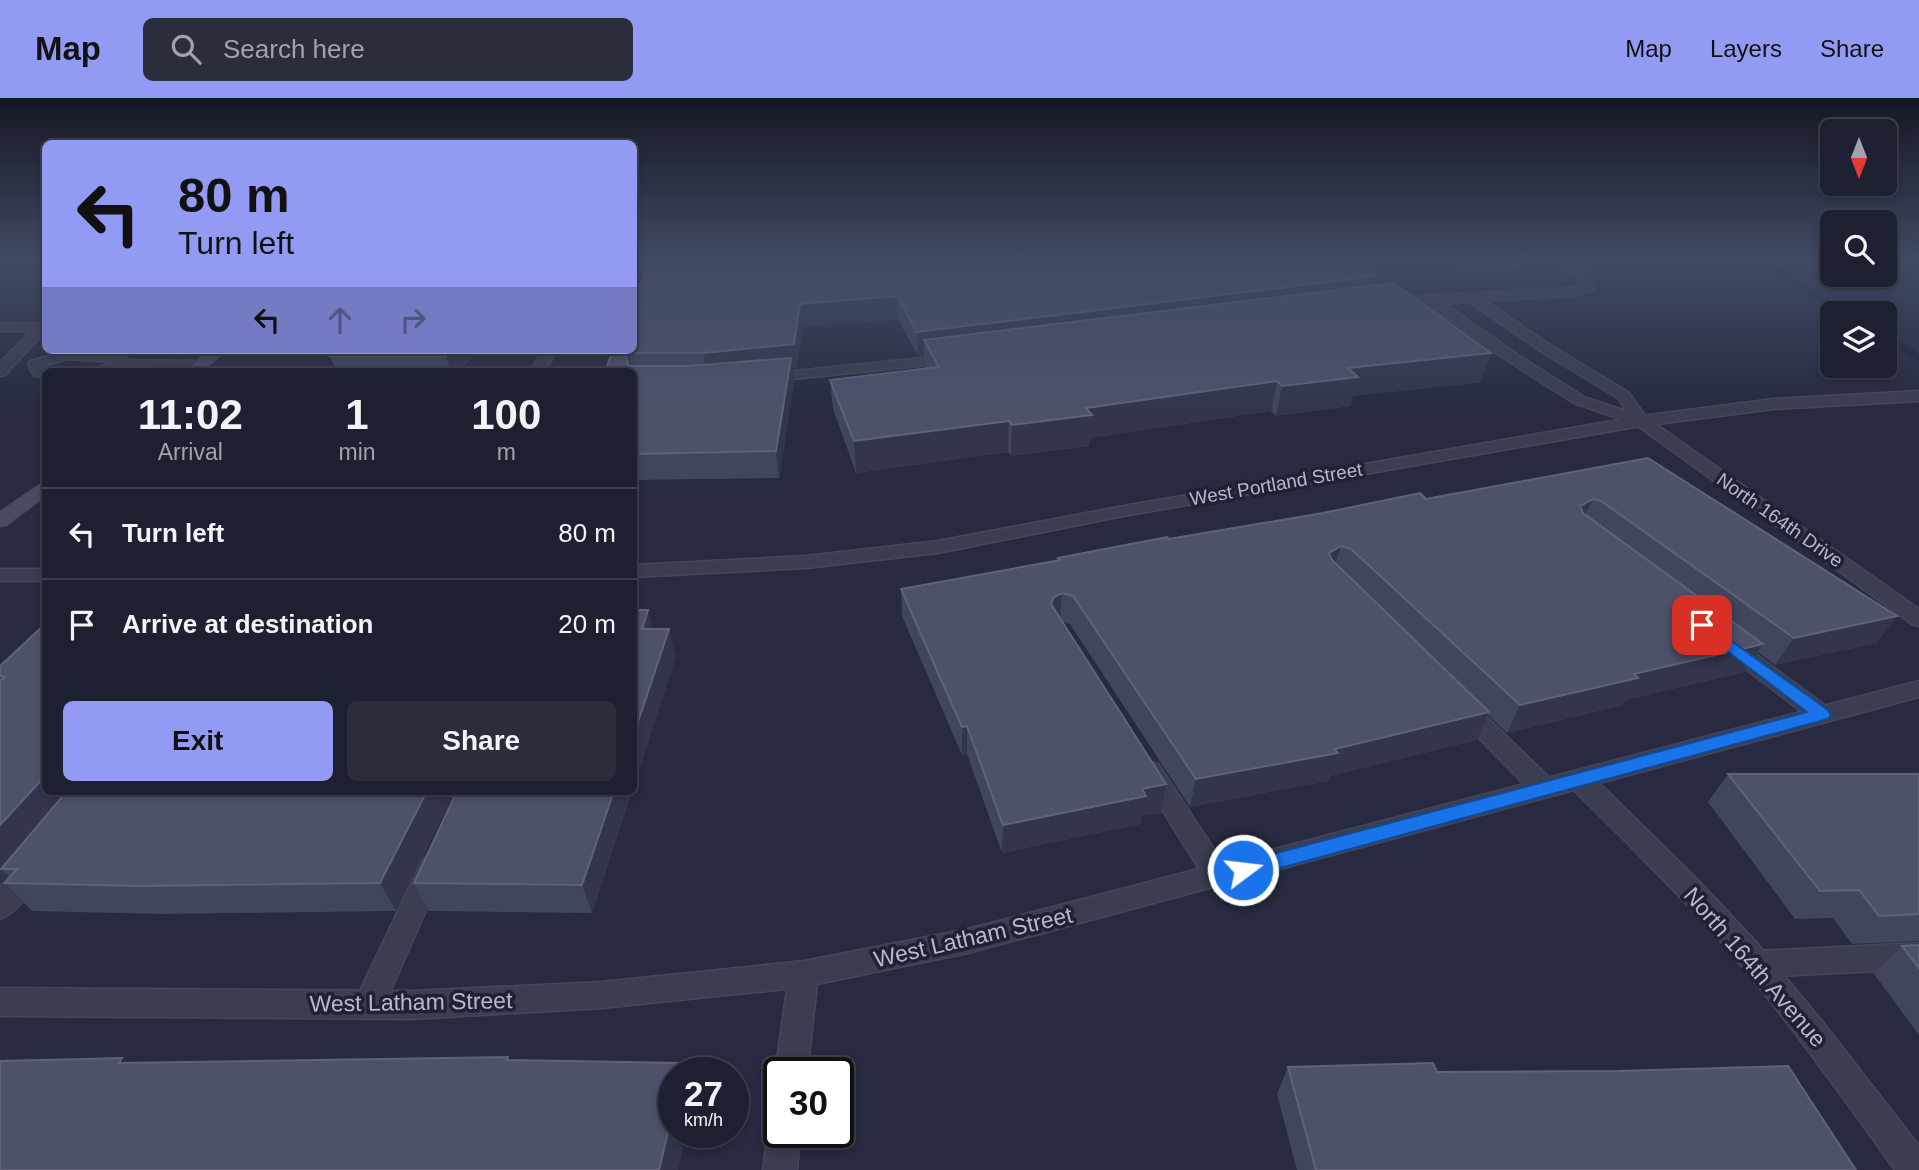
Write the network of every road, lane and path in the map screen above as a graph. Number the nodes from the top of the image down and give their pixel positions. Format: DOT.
graph roads {
  1 [pos="1445,309"];
  2 [pos="1488,309"];
  3 [pos="0,327"];
  4 [pos="42,327"];
  5 [pos="42,328"];
  6 [pos="214,354"];
  7 [pos="969,357"];
  8 [pos="126,364"];
  9 [pos="5,368"];
  10 [pos="112,368"];
  11 [pos="197,368"];
  12 [pos="40,369"];
  13 [pos="748,380"];
  14 [pos="1919,396"];
  15 [pos="1641,421"];
  16 [pos="42,489"];
  17 [pos="0,521"];
  18 [pos="637,570"];
  19 [pos="0,575"];
  20 [pos="42,575"];
  21 [pos="1919,619"];
  22 [pos="1709,630"];
  23 [pos="1919,689"];
  24 [pos="1450,695"];
  25 [pos="1822,715"];
  26 [pos="1139,754"];
  27 [pos="1578,778"];
  28 [pos="1544,788"];
  29 [pos="444,841"];
  30 [pos="44,854"];
  31 [pos="1218,877"];
  32 [pos="0,907"];
  33 [pos="1919,956"];
  34 [pos="1756,964"];
  35 [pos="803,974"];
  36 [pos="0,1002"];
  37 [pos="369,1005"];
  38 [pos="794,1057"];
  39 [pos="782,1148"];
  40 [pos="780,1170"];
  41 [pos="1916,1170"];
  1 -- 15 [label="street, North 164th Drive"];
  2 -- 15 [label="street, North 164th Drive"];
  3 -- 4 [label="street"];
  5 -- 9 [label="street"];
  6 -- 11 [label="main road"];
  7 -- 13 [label="street"];
  8 -- 10 [label="street"];
  8 -- 11 [label="street"];
  8 -- 12 [label="street"];
  9 -- 12 [label="street"];
  14 -- 15 [label="street, West Portland Street"];
  15 -- 18 [label="street, West Portland Street"];
  15 -- 21 [label="street, North 164th Drive"];
  16 -- 17 [label="main road"];
  19 -- 20 [label="street"];
  22 -- 25 [label="street"];
  23 -- 25 [label="street, West Latham Street"];
  24 -- 28 [label="street"];
  25 -- 27 [label="street, West Latham Street"];
  26 -- 31 [label="street"];
  27 -- 28 [label="street, West Latham Street"];
  27 -- 34 [label="street, North 164th Avenue"];
  28 -- 31 [label="street, West Latham Street"];
  29 -- 37 [label="street"];
  30 -- 32 [label="street"];
  31 -- 35 [label="street, West Latham Street"];
  33 -- 34 [label="street"];
  34 -- 41 [label="street, North 164th Avenue"];
  35 -- 37 [label="street, West Latham Street"];
  35 -- 38 [label="street"];
  36 -- 37 [label="street, West Latham Street"];
  39 -- 40 [label="street"];
}
